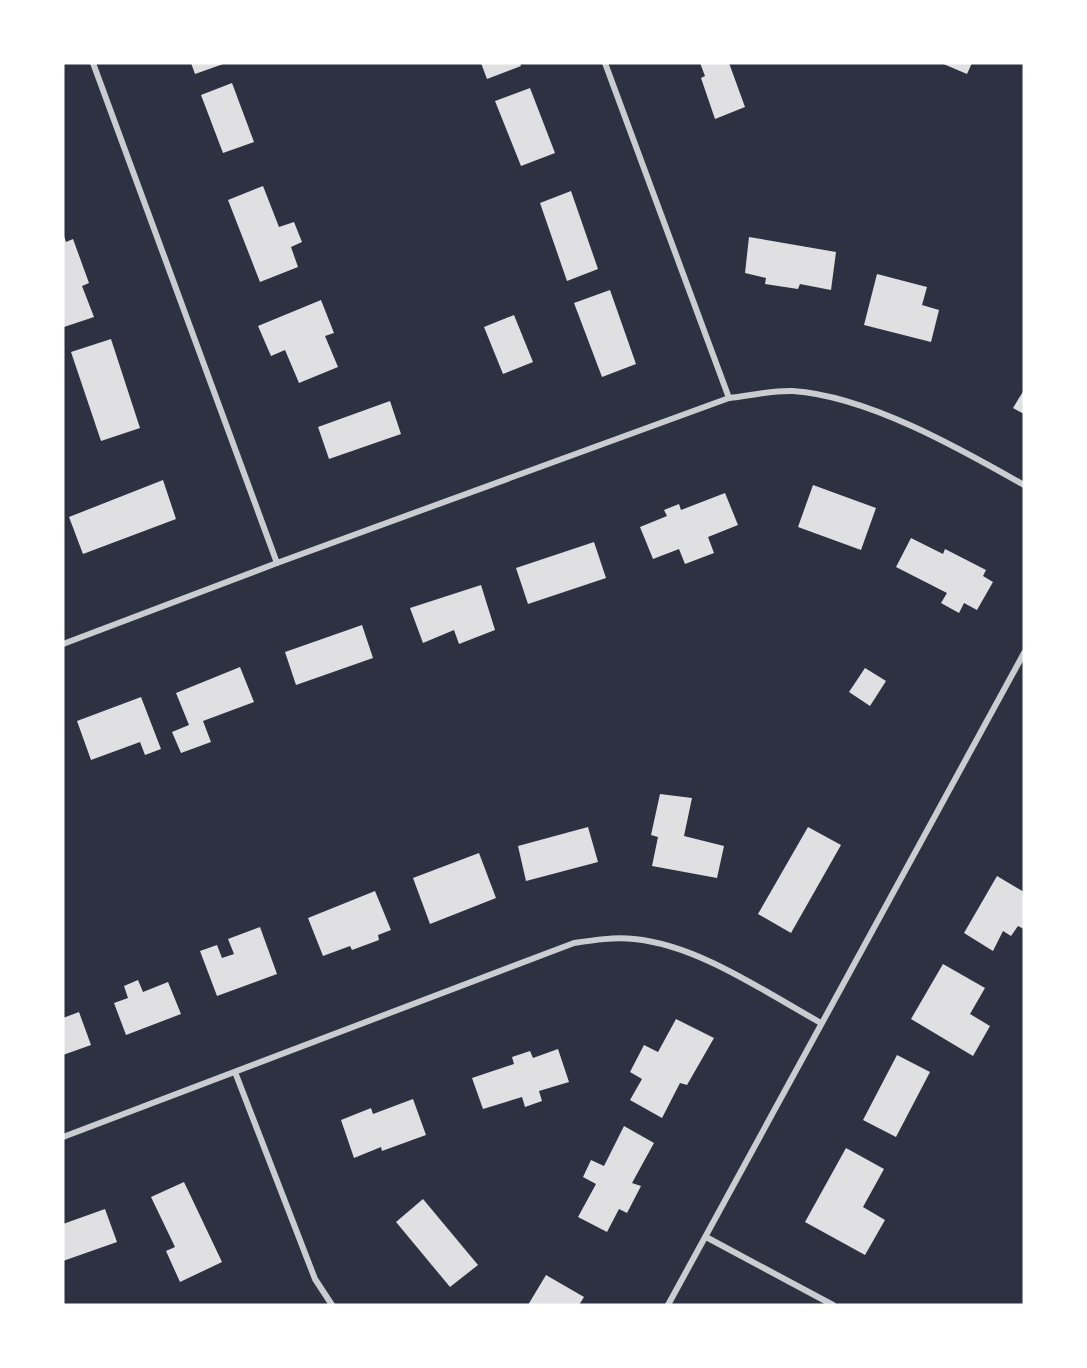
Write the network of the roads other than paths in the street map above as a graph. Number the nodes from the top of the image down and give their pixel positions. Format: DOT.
graph roads {
  1 [pos="93,63"];
  2 [pos="605,63"];
  3 [pos="729,398"];
  4 [pos="1024,485"];
  5 [pos="277,562"];
  6 [pos="63,644"];
  7 [pos="1024,653"];
  8 [pos="821,1023"];
  9 [pos="235,1072"];
  10 [pos="63,1137"];
  11 [pos="706,1237"];
  12 [pos="332,1305"];
  13 [pos="668,1305"];
  14 [pos="833,1305"];
  1 -- 5 [label="street"];
  2 -- 3 [label="street"];
  3 -- 4 [label="street"];
  3 -- 5 [label="street"];
  5 -- 6 [label="street"];
  7 -- 8 [label="street"];
  8 -- 9 [label="street"];
  8 -- 11 [label="street"];
  9 -- 10 [label="street"];
  9 -- 12 [label="street"];
  11 -- 13 [label="street"];
  11 -- 14 [label="street"];
}
